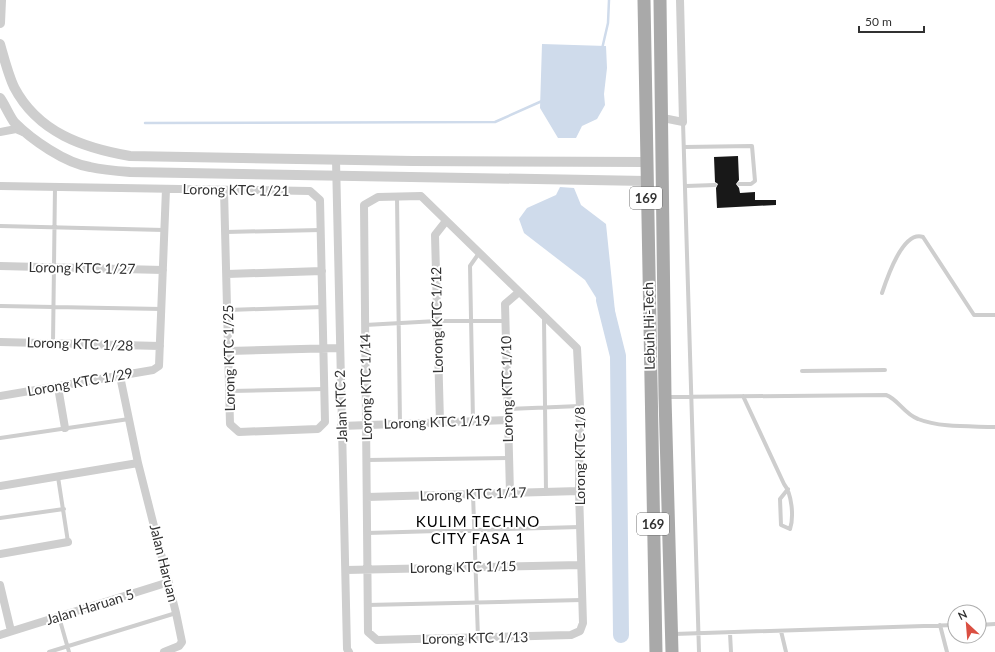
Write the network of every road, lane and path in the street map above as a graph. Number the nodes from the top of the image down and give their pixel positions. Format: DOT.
graph roads {
  1 [pos="1,0"];
  2 [pos="644,0"];
  3 [pos="660,0"];
  4 [pos="680,0"];
  5 [pos="0,23"];
  6 [pos="0,44"];
  7 [pos="0,98"];
  8 [pos="7,110"];
  9 [pos="663,118"];
  10 [pos="683,122"];
  11 [pos="0,131"];
  12 [pos="29,135"];
  13 [pos="684,147"];
  14 [pos="336,160"];
  15 [pos="646,162"];
  16 [pos="336,176"];
  17 [pos="646,181"];
  18 [pos="739,184"];
  19 [pos="715,185"];
  20 [pos="0,186"];
  21 [pos="686,186"];
  22 [pos="55,187"];
  23 [pos="166,189"];
  24 [pos="224,190"];
  25 [pos="397,196"];
  26 [pos="446,221"];
  27 [pos="0,226"];
  28 [pos="55,227"];
  29 [pos="165,230"];
  30 [pos="321,230"];
  31 [pos="226,232"];
  32 [pos="479,253"];
  33 [pos="0,266"];
  34 [pos="54,267"];
  35 [pos="163,270"];
  36 [pos="322,271"];
  37 [pos="227,274"];
  38 [pos="519,292"];
  39 [pos="882,293"];
  40 [pos="0,306"];
  41 [pos="54,307"];
  42 [pos="323,307"];
  43 [pos="162,309"];
  44 [pos="228,310"];
  45 [pos="995,315"];
  46 [pos="544,317"];
  47 [pos="437,321"];
  48 [pos="471,321"];
  49 [pos="506,321"];
  50 [pos="399,324"];
  51 [pos="365,325"];
  52 [pos="0,342"];
  53 [pos="53,343"];
  54 [pos="160,346"];
  55 [pos="324,348"];
  56 [pos="339,348"];
  57 [pos="229,351"];
  58 [pos="885,370"];
  59 [pos="802,371"];
  60 [pos="120,376"];
  61 [pos="58,386"];
  62 [pos="325,389"];
  63 [pos="230,391"];
  64 [pos="669,393"];
  65 [pos="0,396"];
  66 [pos="650,396"];
  67 [pos="743,396"];
  68 [pos="691,397"];
  69 [pos="545,406"];
  70 [pos="580,406"];
  71 [pos="508,409"];
  72 [pos="129,419"];
  73 [pos="508,420"];
  74 [pos="474,421"];
  75 [pos="440,422"];
  76 [pos="400,424"];
  77 [pos="367,425"];
  78 [pos="341,426"];
  79 [pos="995,427"];
  80 [pos="65,428"];
  81 [pos="0,438"];
  82 [pos="509,458"];
  83 [pos="367,460"];
  84 [pos="138,463"];
  85 [pos="58,477"];
  86 [pos="0,486"];
  87 [pos="788,489"];
  88 [pos="579,491"];
  89 [pos="546,492"];
  90 [pos="510,493"];
  91 [pos="474,494"];
  92 [pos="367,497"];
  93 [pos="64,509"];
  94 [pos="0,518"];
  95 [pos="580,527"];
  96 [pos="476,529"];
  97 [pos="366,533"];
  98 [pos="68,542"];
  99 [pos="0,554"];
  100 [pos="581,565"];
  101 [pos="476,567"];
  102 [pos="367,569"];
  103 [pos="346,570"];
  104 [pos="169,582"];
  105 [pos="0,585"];
  106 [pos="582,600"];
  107 [pos="477,602"];
  108 [pos="367,605"];
  109 [pos="176,613"];
  110 [pos="59,616"];
  111 [pos="940,625"];
  112 [pos="947,625"];
  113 [pos="11,631"];
  114 [pos="781,631"];
  115 [pos="698,633"];
  116 [pos="730,633"];
  117 [pos="671,634"];
  118 [pos="0,635"];
  119 [pos="478,638"];
  120 [pos="67,646"];
  121 [pos="50,652"];
  122 [pos="69,652"];
  123 [pos="164,652"];
  124 [pos="349,652"];
  125 [pos="656,652"];
  126 [pos="672,652"];
  127 [pos="699,652"];
  128 [pos="731,652"];
  129 [pos="786,652"];
  130 [pos="947,652"];
  1 -- 5 [label="street"];
  2 -- 15 [label="main road, Lebuh Hi-Tech / 169"];
  3 -- 9 [label="main road, Lebuh Hi-Tech / 169"];
  4 -- 10 [label="street"];
  6 -- 14 [label="street"];
  7 -- 8 [label="street"];
  8 -- 11 [label="street"];
  8 -- 12 [label="street"];
  9 -- 10 [label="street"];
  9 -- 64 [label="main road, Lebuh Hi-Tech / 169"];
  10 -- 13 [label="lane"];
  11 -- 12 [label="street"];
  12 -- 16 [label="street"];
  13 -- 18 [label="lane"];
  13 -- 21 [label="lane"];
  14 -- 15 [label="street"];
  14 -- 16 [label="street, Jalan KTC 2"];
  15 -- 17 [label="main road, Lebuh Hi-Tech / 169"];
  16 -- 17 [label="street"];
  16 -- 56 [label="street, Jalan KTC 2"];
  17 -- 66 [label="main road, Lebuh Hi-Tech / 169"];
  19 -- 21 [label="lane"];
  20 -- 22 [label="street, Lorong KTC 1/21"];
  21 -- 68 [label="lane"];
  22 -- 23 [label="street, Lorong KTC 1/21"];
  22 -- 28 [label="lane"];
  23 -- 24 [label="street, Lorong KTC 1/21"];
  23 -- 29 [label="street"];
  24 -- 30 [label="street, Lorong KTC 1/21"];
  24 -- 31 [label="street, Lorong KTC 1/25"];
  25 -- 26 [label="street"];
  25 -- 50 [label="lane"];
  25 -- 51 [label="street, Lorong KTC 1/14"];
  26 -- 32 [label="street"];
  26 -- 47 [label="street, Lorong KTC 1/12"];
  27 -- 28 [label="lane"];
  28 -- 29 [label="lane"];
  28 -- 34 [label="lane"];
  29 -- 35 [label="street"];
  30 -- 31 [label="lane"];
  30 -- 36 [label="street, Lorong KTC 1/21"];
  31 -- 37 [label="street, Lorong KTC 1/25"];
  32 -- 38 [label="street"];
  32 -- 48 [label="lane"];
  33 -- 34 [label="street, Lorong KTC 1/27"];
  34 -- 35 [label="street, Lorong KTC 1/27"];
  34 -- 41 [label="lane"];
  35 -- 43 [label="street"];
  36 -- 37 [label="street"];
  36 -- 42 [label="street, Lorong KTC 1/21"];
  37 -- 44 [label="street, Lorong KTC 1/25"];
  38 -- 46 [label="street"];
  38 -- 49 [label="street, Lorong KTC 1/10"];
  39 -- 45 [label="lane"];
  40 -- 41 [label="lane"];
  41 -- 43 [label="lane"];
  41 -- 53 [label="lane"];
  42 -- 44 [label="lane"];
  42 -- 55 [label="street, Lorong KTC 1/21"];
  43 -- 54 [label="street"];
  44 -- 57 [label="street, Lorong KTC 1/25"];
  46 -- 69 [label="lane"];
  46 -- 70 [label="street, Lorong KTC 1/8"];
  47 -- 48 [label="lane"];
  47 -- 50 [label="lane"];
  47 -- 75 [label="street, Lorong KTC 1/12"];
  48 -- 49 [label="lane"];
  48 -- 74 [label="lane"];
  49 -- 71 [label="street, Lorong KTC 1/10"];
  50 -- 51 [label="lane"];
  50 -- 76 [label="lane"];
  51 -- 77 [label="street, Lorong KTC 1/14"];
  52 -- 53 [label="street, Lorong KTC 1/28"];
  53 -- 54 [label="street, Lorong KTC 1/28"];
  54 -- 60 [label="street, Lorong KTC 1/29"];
  55 -- 56 [label="street"];
  55 -- 57 [label="street"];
  55 -- 62 [label="street, Lorong KTC 1/25"];
  56 -- 78 [label="street, Jalan KTC 2"];
  57 -- 63 [label="street, Lorong KTC 1/25"];
  58 -- 59 [label="lane"];
  60 -- 61 [label="street, Lorong KTC 1/29"];
  60 -- 72 [label="street, Jalan Haruan"];
  61 -- 65 [label="street, Lorong KTC 1/29"];
  61 -- 80 [label="street"];
  62 -- 63 [label="lane"];
  62 -- 63 [label="street, Lorong KTC 1/25"];
  64 -- 66 [label="main road"];
  64 -- 68 [label="lane"];
  64 -- 117 [label="main road, Lebuh Hi-Tech / 169"];
  66 -- 125 [label="main road, Lebuh Hi-Tech / 169"];
  67 -- 68 [label="lane"];
  67 -- 79 [label="lane"];
  67 -- 87 [label="lane"];
  68 -- 115 [label="lane"];
  69 -- 70 [label="lane"];
  69 -- 71 [label="lane"];
  69 -- 89 [label="lane"];
  70 -- 88 [label="street, Lorong KTC 1/8"];
  71 -- 73 [label="street, Lorong KTC 1/10"];
  72 -- 80 [label="lane"];
  72 -- 84 [label="street, Jalan Haruan"];
  73 -- 74 [label="street, Lorong KTC 1/19"];
  73 -- 82 [label="street, Lorong KTC 1/10"];
  74 -- 75 [label="street, Lorong KTC 1/19"];
  75 -- 76 [label="street, Lorong KTC 1/19"];
  76 -- 77 [label="street, Lorong KTC 1/19"];
  77 -- 78 [label="street, Lorong KTC 1/19"];
  77 -- 83 [label="street, Lorong KTC 1/14"];
  78 -- 103 [label="street, Jalan KTC 2"];
  80 -- 81 [label="lane"];
  82 -- 83 [label="lane"];
  82 -- 90 [label="street, Lorong KTC 1/10"];
  83 -- 92 [label="street, Lorong KTC 1/14"];
  84 -- 85 [label="street"];
  84 -- 104 [label="street, Jalan Haruan"];
  85 -- 86 [label="street"];
  85 -- 93 [label="lane"];
  87 -- 87 [label="lane"];
  88 -- 89 [label="street, Lorong KTC 1/17"];
  88 -- 95 [label="street, Lorong KTC 1/8"];
  89 -- 90 [label="street, Lorong KTC 1/17"];
  90 -- 91 [label="street, Lorong KTC 1/17"];
  91 -- 92 [label="street, Lorong KTC 1/17"];
  91 -- 96 [label="lane"];
  92 -- 97 [label="street, Lorong KTC 1/14"];
  93 -- 94 [label="lane"];
  93 -- 98 [label="lane"];
  95 -- 96 [label="lane"];
  95 -- 100 [label="street, Lorong KTC 1/8"];
  96 -- 97 [label="lane"];
  96 -- 101 [label="lane"];
  97 -- 102 [label="street, Lorong KTC 1/14"];
  98 -- 99 [label="street"];
  100 -- 101 [label="street, Lorong KTC 1/15"];
  100 -- 106 [label="street, Lorong KTC 1/13"];
  101 -- 102 [label="street, Lorong KTC 1/15"];
  101 -- 107 [label="lane"];
  102 -- 103 [label="street, Lorong KTC 1/15"];
  102 -- 108 [label="street, Lorong KTC 1/13"];
  103 -- 124 [label="street, Jalan KTC 2"];
  104 -- 109 [label="street, Jalan Haruan"];
  104 -- 110 [label="street, Jalan Haruan 5"];
  105 -- 113 [label="street"];
  106 -- 107 [label="lane"];
  106 -- 119 [label="street, Lorong KTC 1/13"];
  107 -- 108 [label="lane"];
  107 -- 119 [label="lane"];
  108 -- 119 [label="street, Lorong KTC 1/13"];
  109 -- 120 [label="lane"];
  109 -- 123 [label="street, Jalan Haruan"];
  110 -- 113 [label="street, Jalan Haruan 5"];
  110 -- 120 [label="lane"];
  111 -- 112 [label="lane"];
  111 -- 114 [label="lane"];
  111 -- 130 [label="lane"];
  113 -- 118 [label="street, Jalan Haruan 5"];
  114 -- 116 [label="lane"];
  114 -- 129 [label="lane"];
  115 -- 116 [label="lane"];
  115 -- 117 [label="lane"];
  115 -- 127 [label="lane"];
  116 -- 128 [label="lane"];
  117 -- 126 [label="main road, Lebuh Hi-Tech / 169"];
  120 -- 121 [label="lane"];
  120 -- 122 [label="lane"];
}
